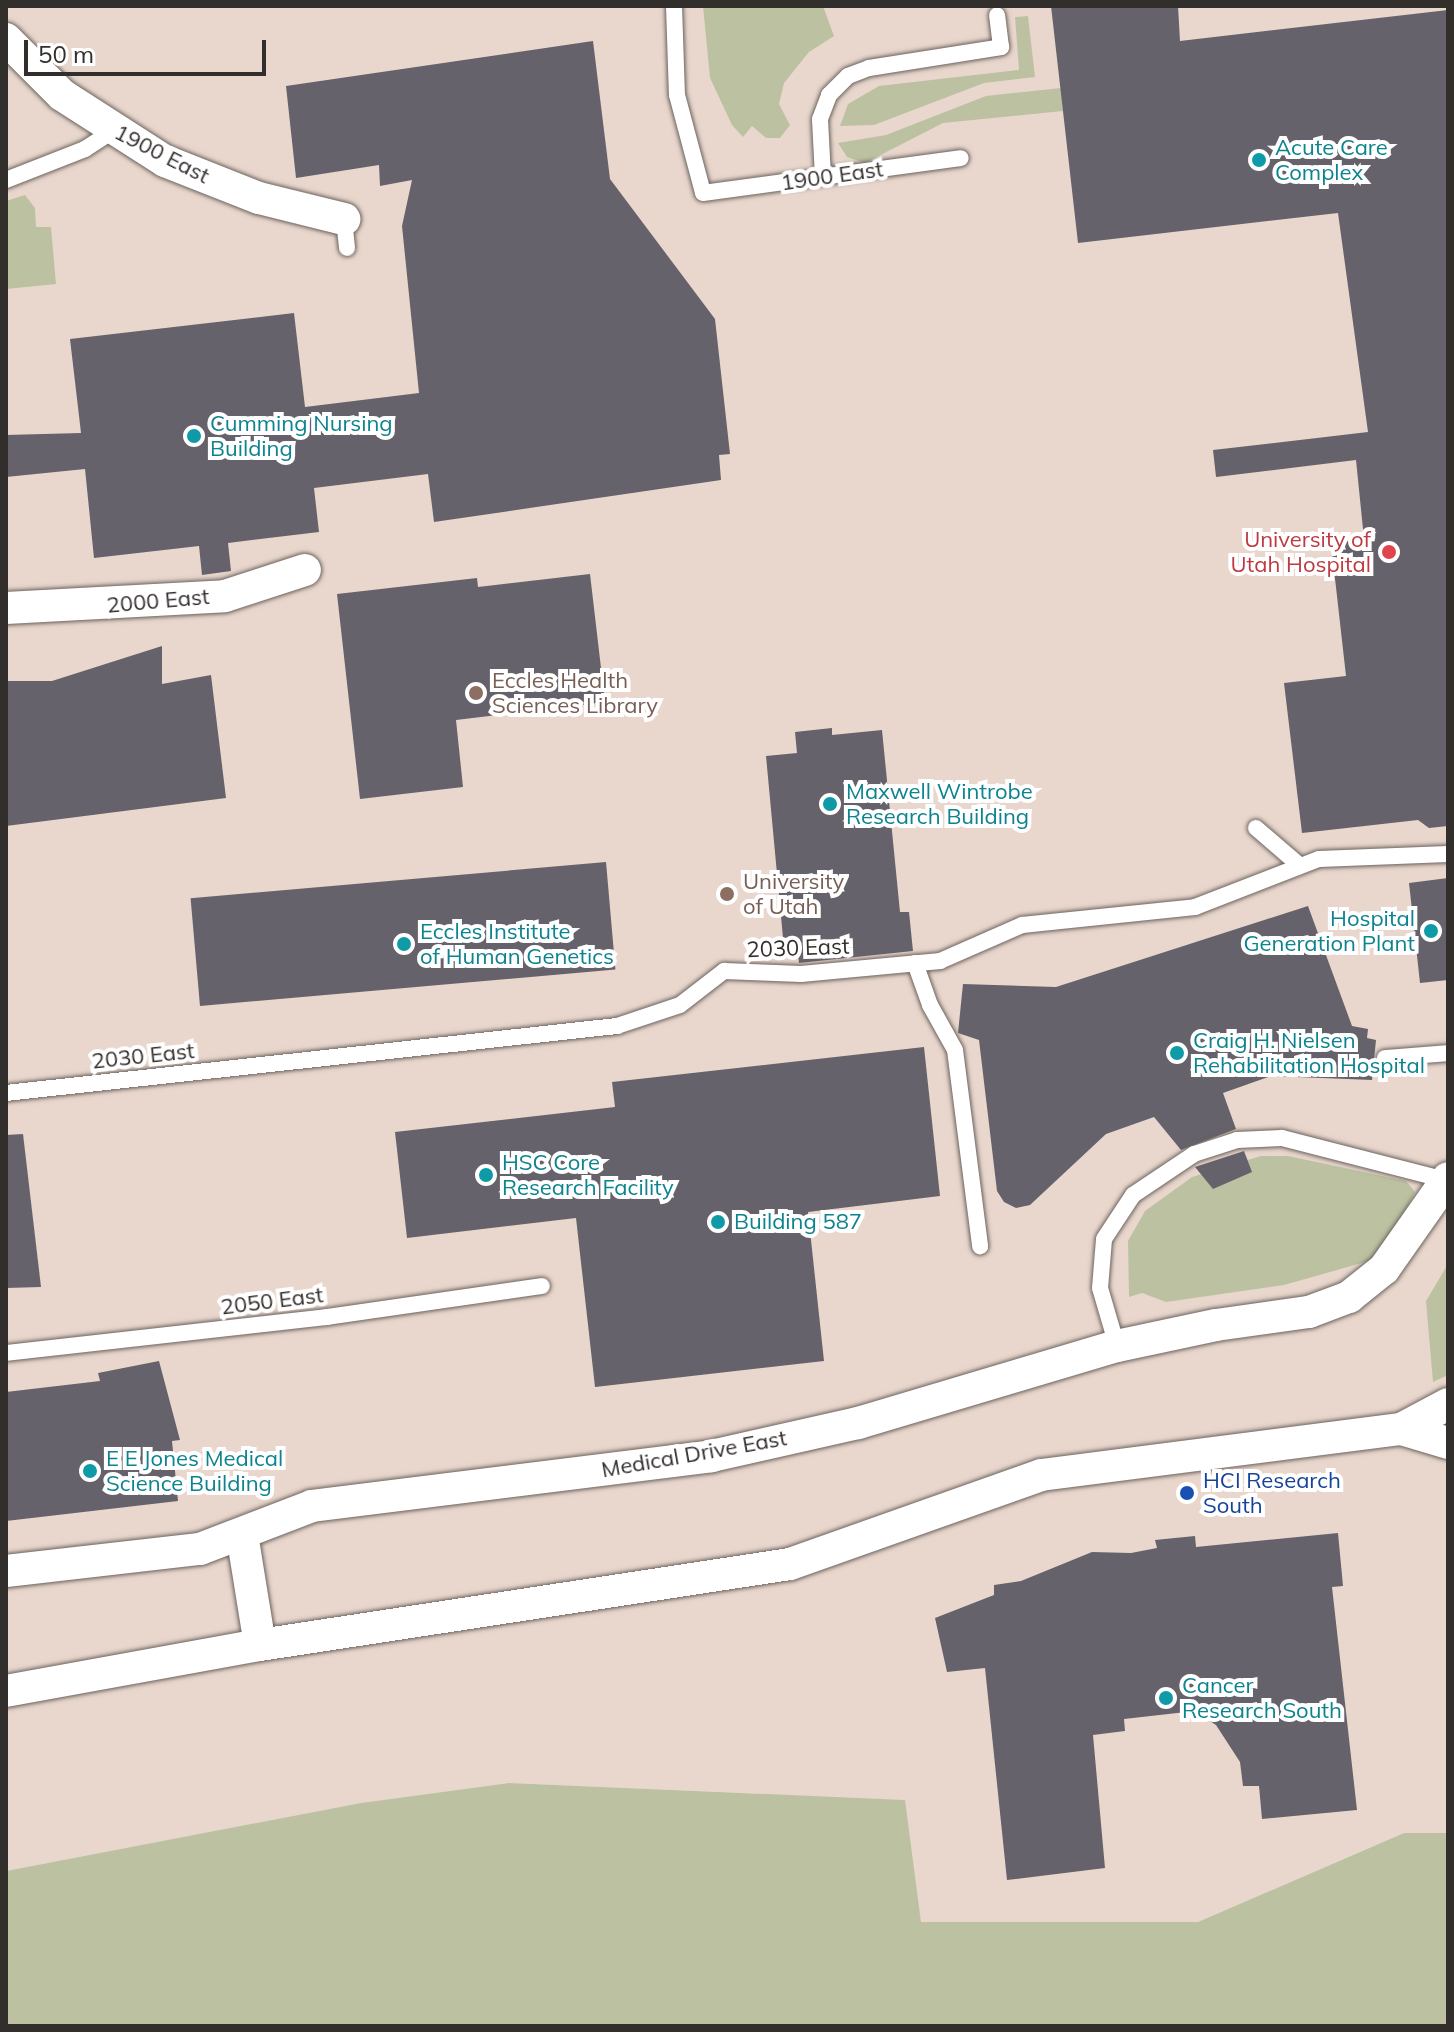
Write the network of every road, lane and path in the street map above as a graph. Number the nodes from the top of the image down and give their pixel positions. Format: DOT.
graph roads {
  1 [pos="674,6"];
  2 [pos="997,15"];
  3 [pos="6,39"];
  4 [pos="113,131"];
  5 [pos="961,158"];
  6 [pos="823,177"];
  7 [pos="6,180"];
  8 [pos="346,233"];
  9 [pos="305,570"];
  10 [pos="6,608"];
  11 [pos="1256,828"];
  12 [pos="1448,854"];
  13 [pos="1299,865"];
  14 [pos="915,963"];
  15 [pos="1448,1053"];
  16 [pos="1385,1058"];
  17 [pos="6,1093"];
  18 [pos="1447,1179"];
  19 [pos="980,1246"];
  20 [pos="542,1286"];
  21 [pos="1117,1346"];
  22 [pos="6,1353"];
  23 [pos="1448,1404"];
  24 [pos="1401,1429"];
  25 [pos="1448,1443"];
  26 [pos="242,1534"];
  27 [pos="6,1571"];
  28 [pos="260,1645"];
  29 [pos="6,1691"];
  1 -- 6 [label="lane, 1900 East"];
  2 -- 6 [label="lane"];
  3 -- 4 [label="street, 1900 East"];
  4 -- 7 [label="lane"];
  4 -- 8 [label="street, 1900 East"];
  5 -- 6 [label="lane, 1900 East"];
  9 -- 10 [label="street, 2000 East"];
  11 -- 13 [label="lane"];
  12 -- 13 [label="lane, 2030 East"];
  13 -- 14 [label="lane, 2030 East"];
  14 -- 17 [label="lane, 2030 East"];
  14 -- 19 [label="lane"];
  15 -- 16 [label="lane"];
  18 -- 21 [label="street, Medical Drive East"];
  18 -- 21 [label="lane"];
  20 -- 22 [label="lane, 2050 East"];
  21 -- 26 [label="street, Medical Drive East"];
  23 -- 24 [label="street"];
  24 -- 25 [label="street"];
  24 -- 28 [label="street"];
  26 -- 27 [label="street, Medical Drive East"];
  26 -- 28 [label="street"];
  28 -- 29 [label="street"];
}
